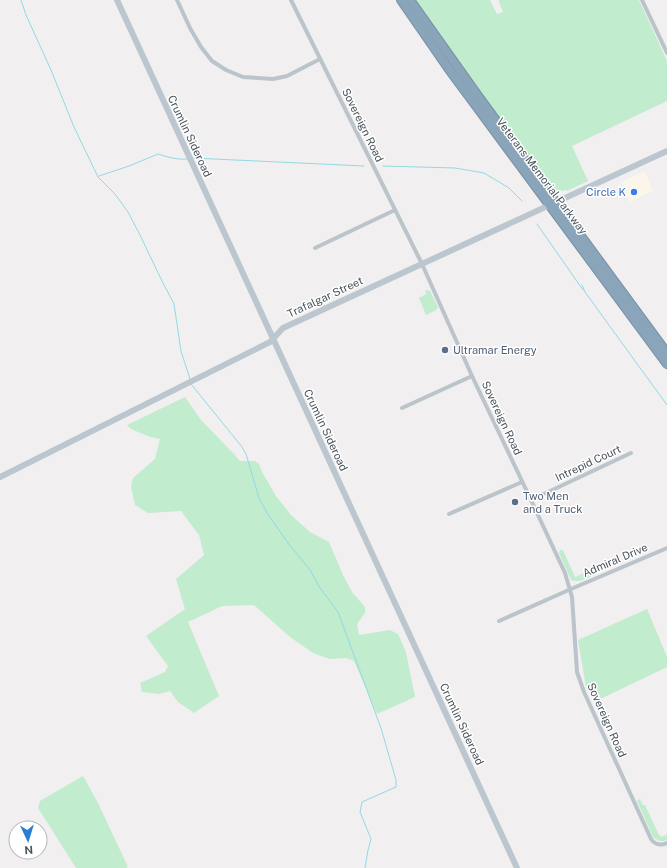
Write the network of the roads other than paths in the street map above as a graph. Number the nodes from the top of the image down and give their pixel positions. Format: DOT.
graph roads {
  1 [pos="117,0"];
  2 [pos="177,0"];
  3 [pos="291,0"];
  4 [pos="401,0"];
  5 [pos="410,0"];
  6 [pos="642,0"];
  7 [pos="667,53"];
  8 [pos="320,59"];
  9 [pos="667,151"];
  10 [pos="553,204"];
  11 [pos="395,210"];
  12 [pos="315,248"];
  13 [pos="422,264"];
  14 [pos="273,339"];
  15 [pos="667,353"];
  16 [pos="667,364"];
  17 [pos="472,376"];
  18 [pos="402,408"];
  19 [pos="631,453"];
  20 [pos="0,477"];
  21 [pos="522,482"];
  22 [pos="532,500"];
  23 [pos="449,514"];
  24 [pos="667,548"];
  25 [pos="571,589"];
  26 [pos="499,621"];
  27 [pos="667,843"];
  28 [pos="517,868"];
  1 -- 14 [label="street, Crumlin Sideroad"];
  2 -- 8 [label="street"];
  3 -- 8 [label="street, Sovereign Road"];
  4 -- 10 [label="highway, Veterans Memorial Parkway"];
  5 -- 10 [label="highway, Veterans Memorial Parkway"];
  6 -- 7 [label="street"];
  8 -- 11 [label="street, Sovereign Road"];
  9 -- 10 [label="street, Trafalgar Street"];
  10 -- 13 [label="street, Trafalgar Street"];
  10 -- 15 [label="highway, Veterans Memorial Parkway"];
  10 -- 16 [label="highway, Veterans Memorial Parkway"];
  11 -- 12 [label="street"];
  11 -- 13 [label="street, Sovereign Road"];
  13 -- 14 [label="street, Trafalgar Street"];
  13 -- 17 [label="street, Sovereign Road"];
  14 -- 20 [label="street, Trafalgar Street"];
  14 -- 28 [label="street, Crumlin Sideroad"];
  17 -- 18 [label="street"];
  17 -- 21 [label="street, Sovereign Road"];
  19 -- 22 [label="street, Intrepid Court"];
  21 -- 22 [label="street, Sovereign Road"];
  21 -- 23 [label="street"];
  22 -- 25 [label="street, Sovereign Road"];
  24 -- 25 [label="street, Admiral Drive"];
  25 -- 26 [label="street, Admiral Drive"];
  25 -- 27 [label="street, Sovereign Road"];
}
